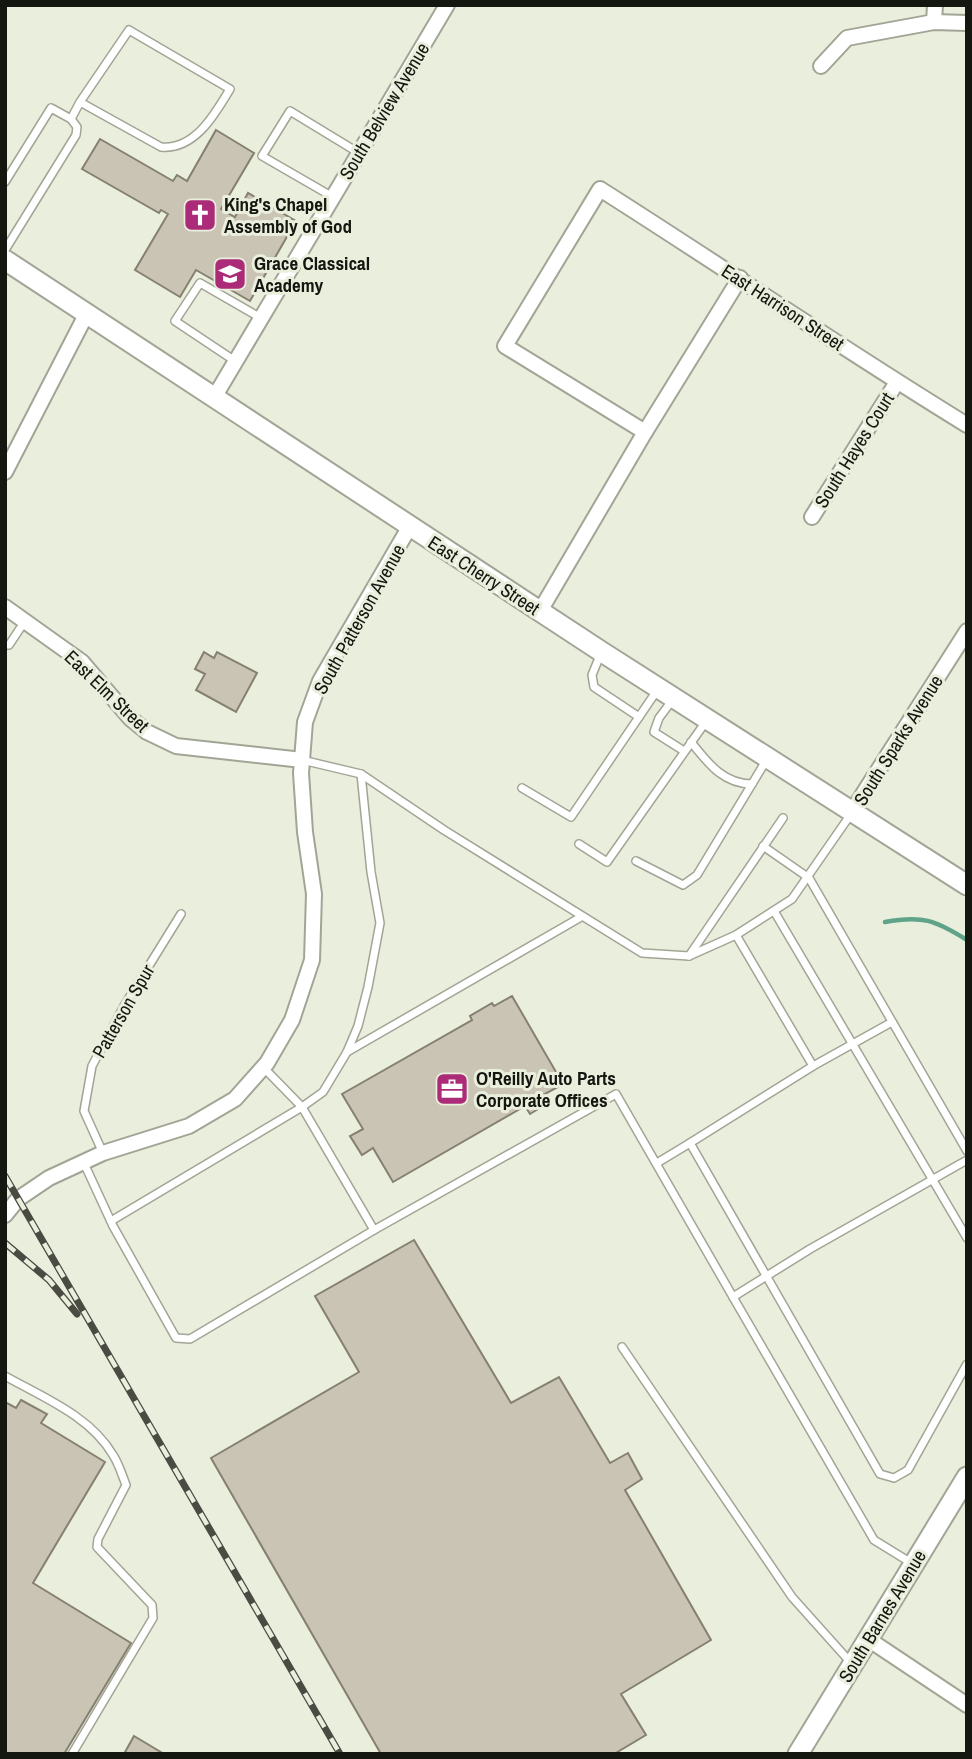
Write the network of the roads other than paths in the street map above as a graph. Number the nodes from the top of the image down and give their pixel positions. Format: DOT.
graph roads {
  1 [pos="447,5"];
  2 [pos="934,5"];
  3 [pos="934,22"];
  4 [pos="967,23"];
  5 [pos="821,66"];
  6 [pos="80,102"];
  7 [pos="71,120"];
  8 [pos="359,153"];
  9 [pos="5,182"];
  10 [pos="333,197"];
  11 [pos="5,250"];
  12 [pos="5,260"];
  13 [pos="740,278"];
  14 [pos="87,313"];
  15 [pos="261,319"];
  16 [pos="236,361"];
  17 [pos="897,382"];
  18 [pos="215,396"];
  19 [pos="967,425"];
  20 [pos="645,432"];
  21 [pos="5,472"];
  22 [pos="812,517"];
  23 [pos="410,526"];
  24 [pos="5,607"];
  25 [pos="540,611"];
  26 [pos="25,621"];
  27 [pos="967,631"];
  28 [pos="5,645"];
  29 [pos="602,652"];
  30 [pos="666,693"];
  31 [pos="639,717"];
  32 [pos="707,719"];
  33 [pos="691,742"];
  34 [pos="684,751"];
  35 [pos="767,758"];
  36 [pos="302,760"];
  37 [pos="361,774"];
  38 [pos="752,785"];
  39 [pos="522,788"];
  40 [pos="851,813"];
  41 [pos="783,818"];
  42 [pos="579,844"];
  43 [pos="763,846"];
  44 [pos="636,861"];
  45 [pos="809,878"];
  46 [pos="967,885"];
  47 [pos="774,911"];
  48 [pos="181,914"];
  49 [pos="581,917"];
  50 [pos="736,935"];
  51 [pos="689,956"];
  52 [pos="892,1023"];
  53 [pos="852,1045"];
  54 [pos="347,1052"];
  55 [pos="813,1066"];
  56 [pos="263,1067"];
  57 [pos="302,1107"];
  58 [pos="690,1143"];
  59 [pos="967,1151"];
  60 [pos="103,1153"];
  61 [pos="967,1160"];
  62 [pos="83,1161"];
  63 [pos="657,1163"];
  64 [pos="932,1179"];
  65 [pos="5,1215"];
  66 [pos="111,1221"];
  67 [pos="374,1230"];
  68 [pos="967,1238"];
  69 [pos="766,1276"];
  70 [pos="733,1297"];
  71 [pos="622,1347"];
  72 [pos="967,1364"];
  73 [pos="5,1376"];
  74 [pos="967,1477"];
  75 [pos="914,1564"];
  76 [pos="868,1639"];
  77 [pos="852,1665"];
  78 [pos="967,1705"];
  79 [pos="72,1754"];
  80 [pos="798,1754"];
  1 -- 8 [label="street, South Belview Avenue"];
  2 -- 3 [label="street"];
  3 -- 4 [label="street"];
  3 -- 5 [label="street"];
  6 -- 6 [label="lane"];
  6 -- 7 [label="lane"];
  7 -- 9 [label="lane"];
  7 -- 11 [label="lane"];
  8 -- 10 [label="street, South Belview Avenue"];
  8 -- 10 [label="lane"];
  10 -- 15 [label="street, South Belview Avenue"];
  12 -- 14 [label="street, East Cherry Street"];
  13 -- 17 [label="street, East Harrison Street"];
  13 -- 20 [label="street"];
  13 -- 20 [label="street, East Harrison Street"];
  14 -- 18 [label="street, East Cherry Street"];
  14 -- 21 [label="street"];
  15 -- 16 [label="street, South Belview Avenue"];
  15 -- 16 [label="lane"];
  16 -- 18 [label="street, South Belview Avenue"];
  17 -- 19 [label="street, East Harrison Street"];
  17 -- 22 [label="street, South Hayes Court"];
  18 -- 23 [label="street, East Cherry Street"];
  20 -- 25 [label="street"];
  23 -- 25 [label="street, East Cherry Street"];
  23 -- 36 [label="street, South Patterson Avenue"];
  24 -- 26 [label="street, East Elm Street"];
  25 -- 29 [label="street, East Cherry Street"];
  26 -- 28 [label="lane"];
  26 -- 36 [label="street, East Elm Street"];
  27 -- 40 [label="street, South Sparks Avenue"];
  29 -- 30 [label="street, East Cherry Street"];
  29 -- 31 [label="lane"];
  30 -- 31 [label="lane"];
  30 -- 32 [label="street, East Cherry Street"];
  30 -- 34 [label="lane"];
  31 -- 39 [label="lane"];
  32 -- 33 [label="lane"];
  32 -- 35 [label="street, East Cherry Street"];
  33 -- 34 [label="lane"];
  33 -- 38 [label="lane"];
  34 -- 42 [label="lane"];
  35 -- 38 [label="lane"];
  35 -- 40 [label="street, East Cherry Street"];
  36 -- 37 [label="lane"];
  36 -- 56 [label="street, South Patterson Avenue"];
  37 -- 49 [label="lane"];
  37 -- 54 [label="lane"];
  38 -- 44 [label="lane"];
  40 -- 45 [label="lane"];
  40 -- 46 [label="street, East Cherry Street"];
  41 -- 43 [label="lane"];
  43 -- 45 [label="lane"];
  43 -- 51 [label="lane"];
  45 -- 47 [label="lane"];
  45 -- 52 [label="lane"];
  47 -- 50 [label="lane"];
  47 -- 53 [label="lane"];
  48 -- 60 [label="lane, Patterson Spur"];
  49 -- 51 [label="lane"];
  49 -- 54 [label="lane"];
  50 -- 51 [label="lane"];
  50 -- 55 [label="lane"];
  52 -- 53 [label="lane"];
  52 -- 59 [label="lane"];
  53 -- 55 [label="lane"];
  53 -- 64 [label="lane"];
  54 -- 57 [label="lane"];
  55 -- 58 [label="lane"];
  56 -- 57 [label="lane"];
  56 -- 60 [label="street, South Patterson Avenue"];
  57 -- 66 [label="lane"];
  57 -- 67 [label="lane"];
  58 -- 63 [label="lane"];
  58 -- 69 [label="lane"];
  60 -- 62 [label="street, South Patterson Avenue"];
  61 -- 64 [label="lane"];
  62 -- 65 [label="street, South Patterson Avenue"];
  62 -- 66 [label="lane"];
  63 -- 67 [label="lane"];
  63 -- 70 [label="lane"];
  64 -- 68 [label="lane"];
  64 -- 69 [label="lane"];
  66 -- 67 [label="lane"];
  69 -- 70 [label="lane"];
  69 -- 72 [label="lane"];
  70 -- 75 [label="lane"];
  71 -- 77 [label="lane"];
  73 -- 79 [label="lane"];
  74 -- 75 [label="street, South Barnes Avenue"];
  75 -- 76 [label="street, South Barnes Avenue"];
  76 -- 77 [label="street, South Barnes Avenue"];
  76 -- 78 [label="street"];
  77 -- 80 [label="street, South Barnes Avenue"];
}
